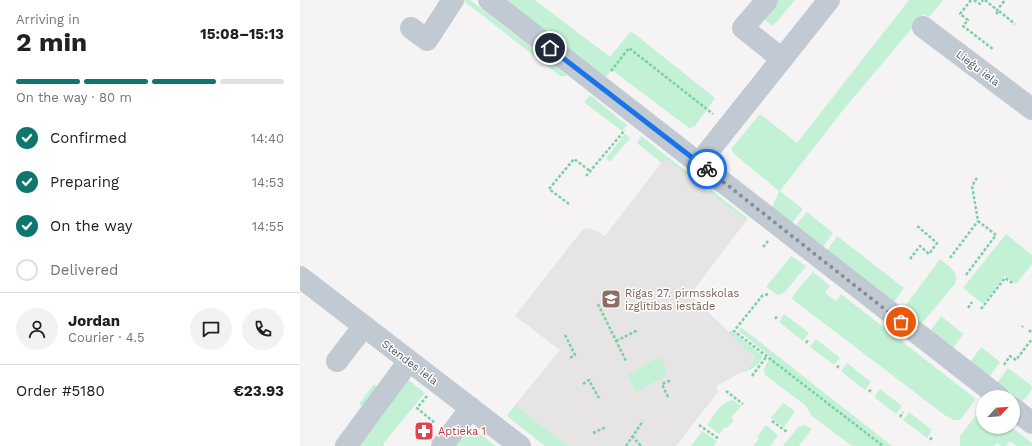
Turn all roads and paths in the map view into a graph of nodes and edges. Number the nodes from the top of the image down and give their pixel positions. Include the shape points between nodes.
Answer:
1 (453, 0) edge
2 (490, 0) edge
3 (767, 0) edge
4 (829, 0) edge
5 (971, 0) edge
6 (974, 0) edge
7 (984, 0) edge
8 (1005, 0) edge
9 (998, 10) junction
10 (996, 14) dead end
11 (1015, 24) dead end
12 (923, 27) dead end
13 (411, 28) dead end
14 (994, 50) dead end
15 (782, 58) junction
16 (599, 86) junction
17 (1032, 109) edge
18 (713, 114) dead end
19 (627, 128) dead end
20 (699, 163) junction
21 (590, 171) junction
22 (586, 176) dead end
23 (977, 178) dead end
24 (569, 204) dead end
25 (978, 221) junction
26 (916, 225) dead end
27 (769, 239) dead end
28 (763, 247) dead end
29 (950, 258) dead end
30 (910, 259) dead end
31 (966, 275) dead end
32 (300, 277) edge
33 (1014, 284) dead end
34 (768, 294) dead end
35 (972, 302) dead end
36 (598, 304) dead end
37 (968, 308) dead end
38 (981, 309) dead end
39 (778, 315) dead end
40 (775, 319) dead end
41 (364, 326) junction
42 (609, 328) junction
43 (606, 330) dead end
44 (638, 330) dead end
45 (1029, 330) dead end
46 (1032, 333) edge
47 (565, 335) dead end
48 (809, 339) dead end
49 (1032, 339) edge
50 (616, 341) junction
51 (806, 343) dead end
52 (767, 356) junction
53 (570, 358) dead end
54 (337, 361) dead end
55 (410, 361) junction
56 (626, 362) dead end
57 (840, 364) dead end
58 (1004, 365) dead end
59 (837, 368) dead end
60 (752, 376) dead end
61 (670, 383) dead end
62 (583, 384) dead end
63 (872, 388) dead end
64 (990, 390) edge
65 (726, 392) dead end
66 (869, 392) dead end
67 (429, 393) dead end
68 (668, 397) dead end
69 (600, 400) dead end
70 (743, 404) dead end
71 (471, 408) junction
72 (903, 412) dead end
73 (1020, 413) edge
74 (900, 417) dead end
75 (643, 420) dead end
76 (772, 421) dead end
77 (1032, 422) edge
78 (699, 424) dead end
79 (606, 427) dead end
80 (787, 432) dead end
81 (592, 433) dead end
82 (632, 436) junction
83 (933, 436) dead end
84 (719, 439) dead end
85 (447, 440) edge
86 (930, 440) dead end
87 (346, 446) edge
88 (520, 446) edge
89 (626, 446) edge
90 (641, 446) edge
91 (883, 446) edge

1 - 13 street via 427,40
2 - 16 street
3 - 15 street via 743,28
4 - 15 street
5 - 14 path via 960,14 968,20 963,26
6 - 7 path via 980,4
7 - 9 path
8 - 9 path
9 - 10 path
9 - 11 path
12 - 17 street, Lieģu iela
15 - 20 street
16 - 18 path via 629,48
16 - 20 street
19 - 21 path
20 - 64 street
21 - 22 path
21 - 24 path via 574,159 549,189
23 - 25 path via 972,186
25 - 29 path
25 - 31 path via 996,235
26 - 30 path via 937,243 929,254 920,246
27 - 28 path
32 - 41 street, Stendes iela
33 - 38 path via 1005,278
34 - 52 path via 762,296 734,330
35 - 37 path
36 - 42 path
39 - 40 path
41 - 54 street
41 - 55 street, Stendes iela
42 - 43 path
42 - 50 path
44 - 50 path
45 - 46 path
47 - 53 path via 575,355
48 - 51 path
49 - 58 path via 1016,360 1010,356
50 - 56 path
52 - 60 path
52 - 91 path
55 - 71 street, Stendes iela
55 - 87 street
57 - 59 path
61 - 68 path via 669,381 662,384
62 - 69 path via 590,380
63 - 66 path
65 - 70 path
67 - 85 path via 417,408
71 - 85 street
71 - 88 street, Stendes iela
72 - 74 path
73 - 77 street
75 - 82 path
76 - 80 path
78 - 84 path
79 - 81 path
82 - 89 path
82 - 90 path
83 - 86 path

